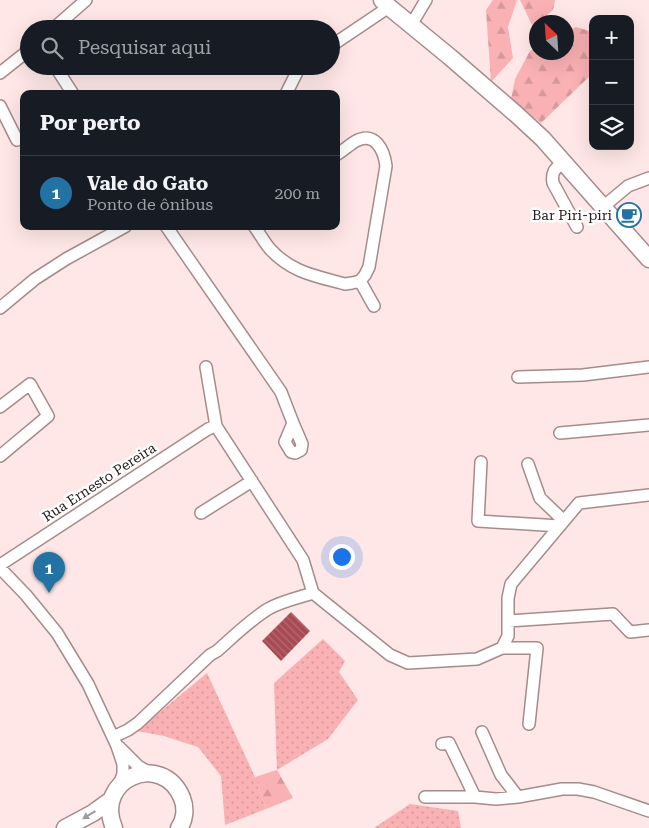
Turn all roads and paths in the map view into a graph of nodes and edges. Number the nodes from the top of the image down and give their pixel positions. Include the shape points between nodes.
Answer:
1 (86, 0) edge
2 (426, 0) edge
3 (386, 4) edge
4 (63, 20) edge
5 (411, 25) junction
6 (340, 39) edge
7 (20, 57) edge
8 (0, 73) edge
9 (61, 75) edge
10 (296, 75) edge
11 (70, 90) edge
12 (288, 90) edge
13 (0, 106) edge
14 (17, 140) dead end
15 (340, 152) edge
16 (563, 162) junction
17 (649, 178) edge
18 (603, 207) junction
19 (577, 227) dead end
20 (119, 230) edge
21 (169, 230) edge
22 (257, 230) edge
23 (649, 259) edge
24 (360, 281) junction
25 (374, 306) dead end
26 (0, 308) edge
27 (206, 367) dead end
28 (649, 367) edge
29 (518, 377) dead end
30 (0, 408) edge
31 (293, 423) dead end
32 (649, 425) edge
33 (216, 426) junction
34 (560, 434) dead end
35 (0, 456) edge
36 (481, 462) dead end
37 (528, 464) dead end
38 (252, 481) junction
39 (649, 494) edge
40 (201, 513) dead end
41 (562, 524) junction
42 (0, 567) edge
43 (313, 593) junction
44 (508, 621) junction
45 (649, 630) edge
46 (502, 648) junction
47 (529, 724) dead end
48 (482, 732) dead end
49 (115, 741) junction
50 (442, 744) dead end
51 (150, 773) junction
52 (115, 792) junction
53 (475, 797) junction
54 (518, 797) junction
55 (425, 798) dead end
56 (649, 810) edge
57 (65, 828) edge
58 (114, 828) edge
59 (180, 828) edge

1 - 4 street
2 - 5 street
3 - 5 main road
3 - 6 street
5 - 16 main road via 516,114
7 - 8 street
9 - 11 street
10 - 12 street
13 - 14 street
15 - 24 street via 366,138 374,141 385,155 386,166 369,267
16 - 18 main road
16 - 19 street via 553,171 553,183
17 - 18 street via 628,186
18 - 23 main road
20 - 26 street via 35,279
21 - 31 street via 280,392
22 - 24 street via 270,249 300,272 345,284
24 - 25 street
27 - 33 street
28 - 29 street via 583,375
30 - 35 street via 30,384 48,416
32 - 34 street
33 - 38 street
33 - 42 street, Rua Ernesto Pereira
36 - 41 street via 478,521
37 - 41 street via 540,498
38 - 40 street
38 - 43 street via 304,560
39 - 41 street via 579,503
41 - 44 street via 511,584
42 - 49 street via 57,633 88,684
43 - 46 street via 390,655 408,664 477,659
43 - 49 street via 264,612 210,655
44 - 45 street via 613,614 630,632
44 - 46 street via 508,636
46 - 47 street via 537,648
48 - 54 street via 501,775
49 - 51 street via 138,766
49 - 52 street via 123,764 123,774
50 - 53 street via 449,744
51 - 52 main road via 128,778
51 - 59 main road via 172,782 179,791 184,813
52 -> 57 main road via 93,813
52 - 58 main road via 109,810
53 - 54 street
53 - 55 street
54 - 56 street via 578,789

